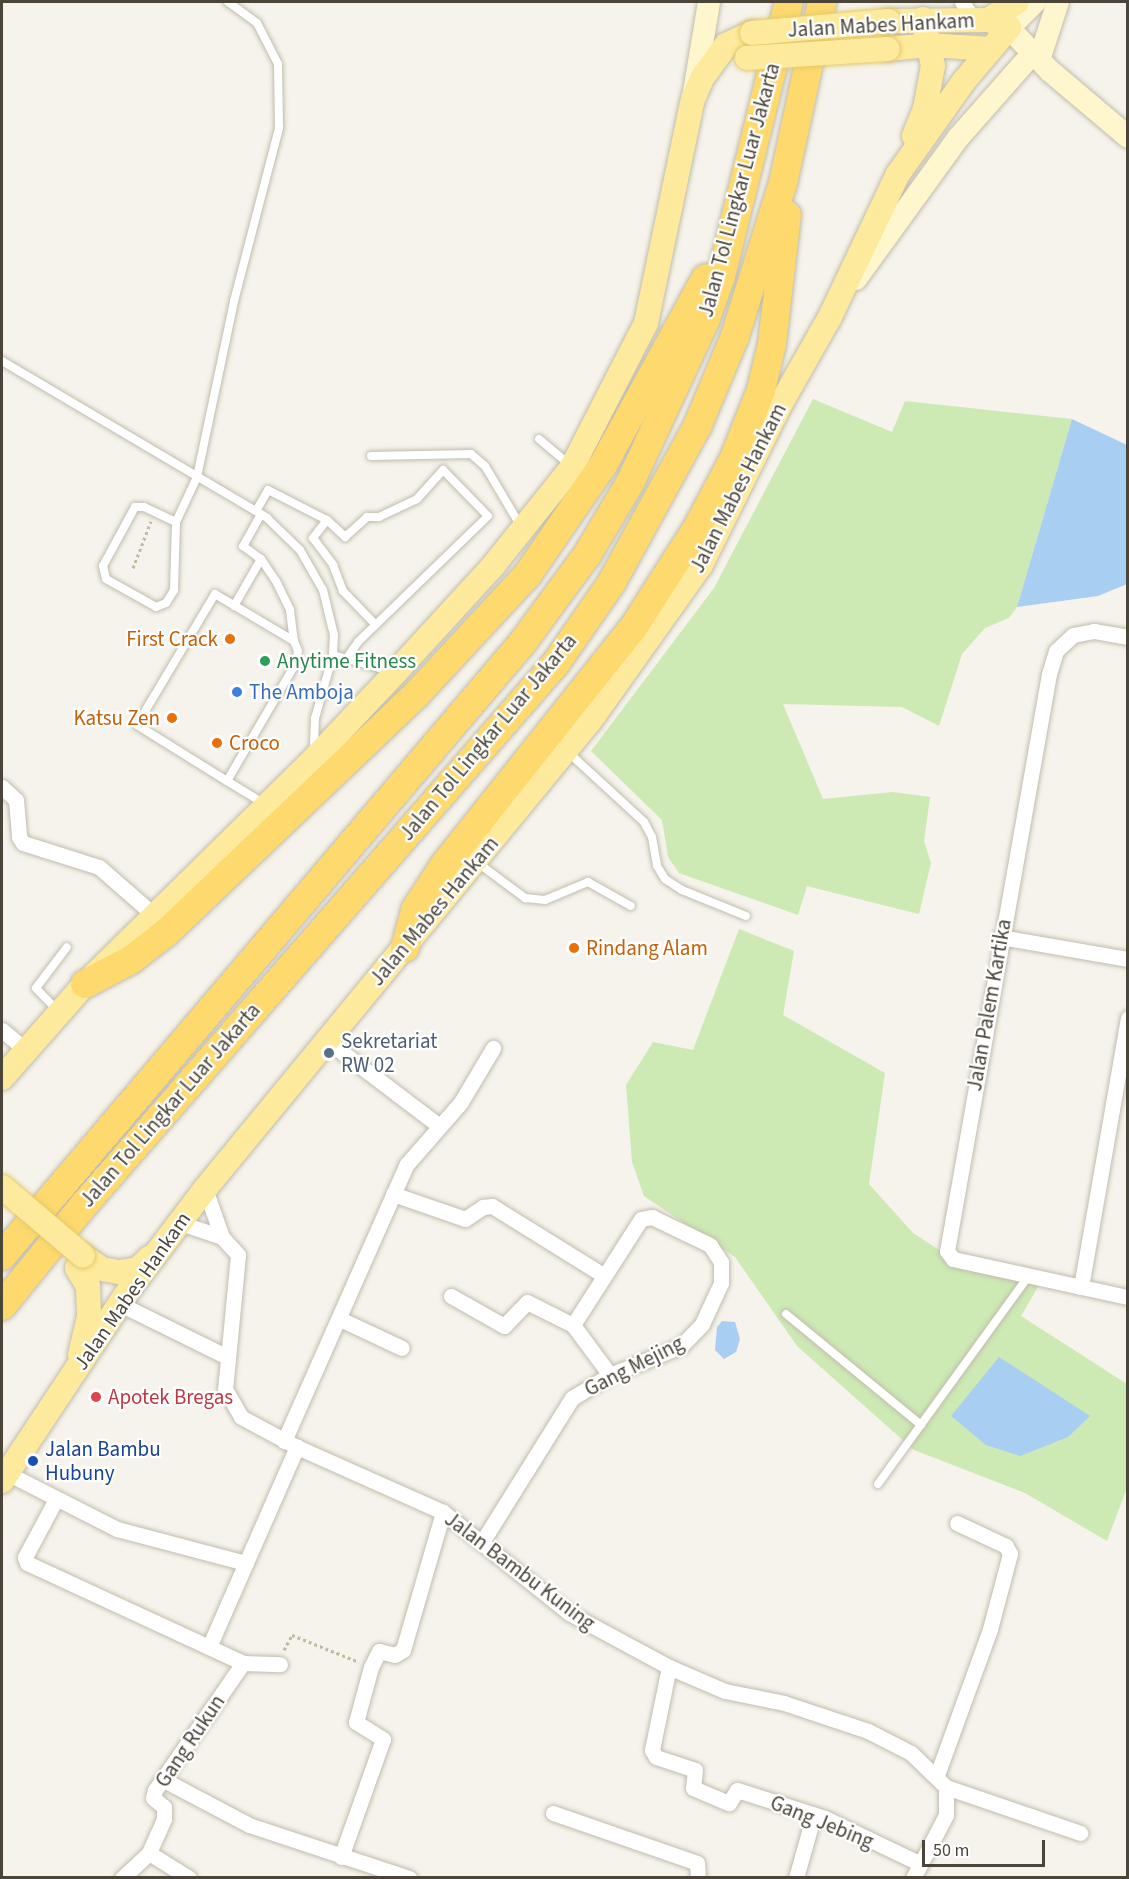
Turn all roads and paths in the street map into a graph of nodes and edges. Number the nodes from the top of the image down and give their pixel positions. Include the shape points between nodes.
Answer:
1 (228, 2) edge
2 (709, 2) edge
3 (715, 2) edge
4 (789, 2) edge
5 (822, 2) edge
6 (1017, 2) edge
7 (1035, 2) edge
8 (1058, 2) edge
9 (983, 17) edge
10 (923, 19) junction
11 (726, 45) junction
12 (928, 45) junction
13 (992, 49) junction
14 (1039, 63) junction
15 (693, 99) junction
16 (1128, 137) edge
17 (898, 174) junction
18 (783, 183) junction
19 (725, 251) junction
20 (830, 317) junction
21 (2, 361) edge
22 (539, 439) dead end
23 (371, 456) dead end
24 (572, 467) junction
25 (197, 477) junction
26 (155, 511) junction
27 (259, 513) junction
28 (327, 520) junction
29 (176, 522) junction
30 (523, 531) junction
31 (261, 559) junction
32 (133, 568) dead end
33 (234, 606) junction
34 (376, 625) junction
35 (1128, 637) edge
36 (294, 641) junction
37 (333, 655) junction
38 (346, 659) junction
39 (395, 673) junction
40 (565, 749) junction
41 (313, 760) junction
42 (227, 781) junction
43 (2, 787) edge
44 (267, 806) junction
45 (476, 861) junction
46 (631, 906) dead end
47 (154, 915) junction
48 (746, 916) dead end
49 (1000, 937) junction
50 (67, 947) dead end
51 (405, 948) junction
52 (1128, 959) edge
53 (85, 984) junction
54 (60, 1014) junction
55 (1128, 1018) edge
56 (2, 1030) edge
57 (326, 1040) junction
58 (493, 1048) dead end
59 (26, 1050) junction
60 (2, 1078) edge
61 (438, 1125) junction
62 (2, 1187) edge
63 (205, 1189) junction
64 (393, 1194) junction
65 (2, 1206) edge
66 (180, 1223) junction
67 (222, 1237) junction
68 (164, 1244) junction
69 (2, 1256) edge
70 (80, 1262) junction
71 (1030, 1274) junction
72 (603, 1275) junction
73 (1081, 1287) junction
74 (451, 1296) dead end
75 (1128, 1297) edge
76 (120, 1304) junction
77 (2, 1306) edge
78 (786, 1314) dead end
79 (340, 1319) junction
80 (573, 1325) junction
81 (402, 1347) dead end
82 (225, 1356) junction
83 (78, 1367) junction
84 (610, 1375) junction
85 (921, 1425) junction
86 (290, 1444) junction
87 (4, 1477) edge
88 (878, 1484) dead end
89 (56, 1498) junction
90 (443, 1512) junction
91 (957, 1523) dead end
92 (482, 1542) junction
93 (246, 1563) junction
94 (209, 1647) junction
95 (243, 1663) junction
96 (280, 1664) joint
97 (371, 1667) junction
98 (669, 1667) junction
99 (164, 1780) junction
100 (941, 1781) junction
101 (553, 1813) dead end
102 (814, 1814) junction
103 (1080, 1833) dead end
104 (149, 1853) junction
105 (341, 1857) junction
106 (916, 1870) edge
107 (122, 1878) edge
108 (189, 1878) edge
109 (410, 1878) edge
110 (698, 1878) edge
111 (796, 1878) edge

1 - 25 lane via 257,23 278,64 279,129 234,301
2 - 15 main road, Jalan Mabes Hankam
3 - 11 main road
4 - 19 highway, Jalan Tol Lingkar Luar Jakarta
5 - 18 highway, Jalan Tol Lingkar Luar Jakarta
6 - 9 main road
7 - 9 main road
8 - 14 main road
9 - 10 main road, Jalan Mabes Hankam
9 - 13 main road, Jalan Mabes Hankam
9 - 14 main road
10 - 11 main road, Jalan Mabes Hankam, bridge via 752,33
10 - 12 main road
11 - 12 main road, Jalan Mabes Hankam, bridge via 747,58
11 - 15 main road, Jalan Mabes Hankam
12 - 13 main road, Jalan Mabes Hankam
12 - 17 main road via 933,66 931,84
13 - 14 main road
13 - 17 main road, Jalan Mabes Hankam
14 - 16 main road
14 - 20 main road, Jalan Mabes Hankam via 958,138
15 - 24 main road, Jalan Mabes Hankam via 646,323
17 - 20 main road, Jalan Mabes Hankam
18 - 51 highway via 786,241 772,345 761,390 734,458 696,528 633,628 445,864 416,910
18 - 77 highway, Jalan Tol Lingkar Luar Jakarta via 739,325 697,427 617,572 556,663 83,1206
19 - 53 highway via 711,268 603,465 528,574 416,695 167,932 131,960
19 - 69 highway, Jalan Tol Lingkar Luar Jakarta via 705,321 671,398 630,483 586,555 523,642
20 - 40 main road, Jalan Mabes Hankam via 779,407 701,565 590,721
21 - 25 lane
22 - 24 lane
23 - 30 lane via 471,454 485,465
24 - 30 main road, Jalan Mabes Hankam
25 - 27 lane
25 - 29 lane
26 - 29 lane
26 - 29 lane via 135,507 103,566 106,579 156,607 166,603 175,585
26 - 32 path
27 - 28 lane via 268,490
27 - 31 lane via 243,546
27 - 37 lane via 287,536 315,570 332,621
28 - 34 lane via 313,538 333,565 343,591
28 - 34 lane via 345,537 367,517 380,517 417,499 443,470 488,516
30 - 39 main road, Jalan Mabes Hankam
31 - 33 lane
31 - 36 lane via 290,610
33 - 36 lane
33 - 42 lane via 215,594 137,725
34 - 38 lane
35 - 49 street, Jalan Palem Kartika via 1094,631 1073,635 1056,651 1041,711
36 - 42 lane via 298,651 296,663
37 - 38 lane
37 - 41 lane via 315,718
38 - 39 lane
39 - 41 main road, Jalan Mabes Hankam
40 - 45 main road, Jalan Mabes Hankam
40 - 48 lane via 644,822 652,837 657,866 665,879
41 - 44 main road, Jalan Mabes Hankam
42 - 44 lane
43 - 47 street via 16,800 18,833 23,843 99,867
44 - 47 main road, Jalan Mabes Hankam
45 - 46 lane via 525,898 545,900 588,882
45 - 51 main road, Jalan Mabes Hankam
47 - 53 main road, Jalan Mabes Hankam
49 - 52 street
49 - 71 street, Jalan Palem Kartika via 947,1254 953,1259
50 - 54 lane via 36,988
51 - 57 main road, Jalan Mabes Hankam
53 - 54 main road, Jalan Mabes Hankam
54 - 59 main road, Jalan Mabes Hankam
55 - 73 street
56 - 59 street
57 - 61 street
57 - 63 main road, Jalan Mabes Hankam
58 - 61 street via 461,1102
59 - 60 main road, Jalan Mabes Hankam
61 - 64 street via 413,1154
62 - 70 main road, bridge
63 - 66 main road, Jalan Mabes Hankam
63 - 67 street, Jalan Bambu Kuning
64 - 72 street via 465,1219 483,1207 492,1206
64 - 79 street
65 - 70 main road
66 - 67 street
66 - 68 main road, Jalan Mabes Hankam
67 - 82 street, Jalan Bambu Kuning via 235,1248 239,1263
68 - 70 main road via 138,1269 119,1272
68 - 76 main road, Jalan Mabes Hankam
70 - 83 main road via 88,1286 88,1316
71 - 73 street, Jalan Palem Kartika
71 - 85 lane
72 - 80 street
72 - 84 street, Gang Mejing via 645,1216 710,1245 721,1262 722,1273 714,1304 692,1338 671,1352
73 - 75 street, Jalan Palem Kartika
74 - 80 street via 504,1326 527,1302
76 - 82 street
76 - 83 main road, Jalan Mabes Hankam
78 - 85 lane
79 - 81 street
79 - 86 street
80 - 84 street
82 - 86 street, Jalan Bambu Kuning via 225,1389 232,1406 241,1417
83 - 87 main road, Jalan Mabes Hankam
84 - 92 street, Gang Mejing via 564,1407
85 - 88 lane
86 - 90 street, Jalan Bambu Kuning
86 - 93 street
87 - 89 street
89 - 93 street via 117,1529
89 - 94 street via 25,1557 27,1563
90 - 92 street, Jalan Bambu Kuning
90 - 97 street via 403,1650 395,1655 379,1651
91 - 100 street via 1006,1546 1010,1554
92 - 98 street, Jalan Bambu Kuning via 578,1619
93 - 94 street
94 - 95 street
95 - 96 street
95 - 99 street, Gang Rukun
96 - 97 path via 292,1635
97 - 105 street via 356,1722 383,1738
98 - 100 street, Jalan Bambu Kuning via 725,1691 784,1703 868,1731 911,1753
98 - 102 street, Gang Jebing via 653,1754 695,1770 693,1788 730,1803 737,1790
99 - 104 street, Gang Rukun via 153,1795 164,1807 164,1819
99 - 105 street via 249,1825
100 - 103 street, Jalan Bambu Kuning
100 - 106 street via 946,1815
101 - 110 street via 697,1863
102 - 106 street, Gang Jebing
102 - 111 street
104 - 107 street
104 - 108 street
105 - 109 street

